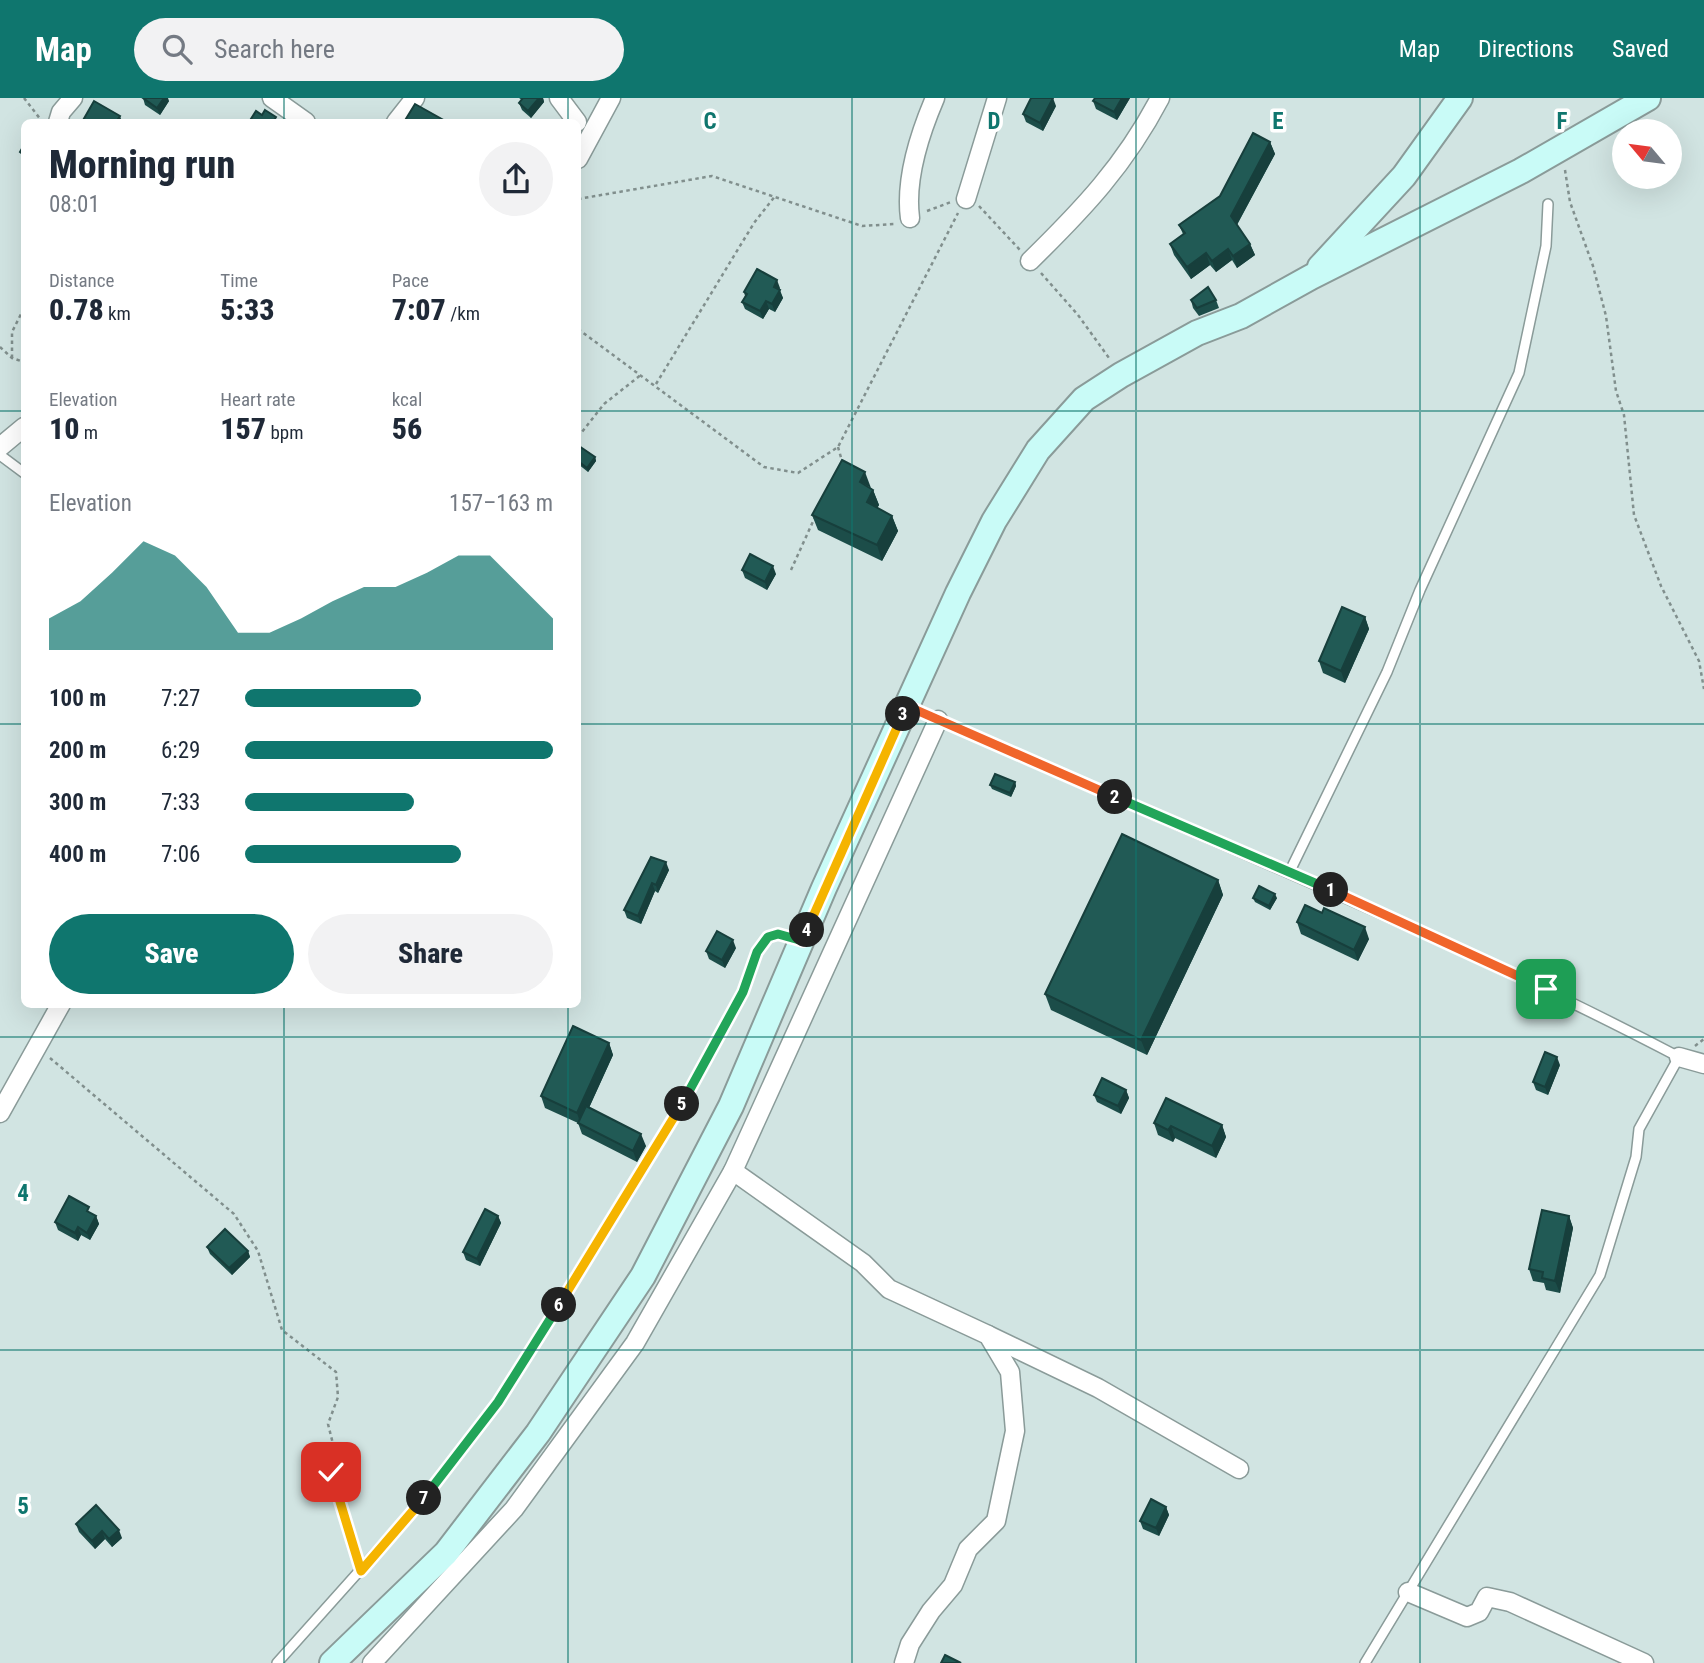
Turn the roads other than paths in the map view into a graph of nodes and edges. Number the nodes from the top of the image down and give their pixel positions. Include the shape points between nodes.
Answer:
1 (73, 98) edge
2 (272, 98) edge
3 (415, 98) edge
4 (559, 98) edge
5 (611, 98) edge
6 (935, 98) edge
7 (998, 98) edge
8 (1160, 98) edge
9 (1460, 98) edge
10 (1648, 98) edge
11 (59, 119) edge
12 (302, 119) edge
13 (398, 119) edge
14 (574, 119) edge
15 (581, 128) edge
16 (589, 138) junction
17 (581, 153) edge
18 (966, 199) road end
19 (1548, 204) dead end
20 (910, 218) road end
21 (1030, 261) road end
22 (1311, 276) junction
23 (21, 430) edge
24 (0, 447) edge
25 (0, 455) edge
26 (21, 471) edge
27 (907, 706) junction
28 (937, 720) junction
29 (1289, 873) junction
30 (803, 941) junction
31 (59, 1008) edge
32 (1679, 1057) junction
33 (1704, 1064) edge
34 (0, 1113) edge
35 (733, 1171) junction
36 (988, 1335) junction
37 (1239, 1469) dead end
38 (1408, 1592) junction
39 (277, 1663) edge
40 (332, 1663) edge
41 (373, 1663) edge
42 (904, 1663) edge
43 (1365, 1663) edge
44 (1644, 1663) edge

1 - 11 street
2 - 12 street
3 - 13 street
4 - 14 street
5 - 16 street
6 - 20 street via 922,127 908,205
7 - 18 street
8 - 21 street via 1143,132 1093,199
9 - 22 street via 1404,176
10 - 22 street via 1562,148
15 - 16 street
16 - 17 street
19 - 29 lane via 1546,246 1519,373 1387,672
22 - 27 street via 1241,316 1197,333 1084,399 1038,450 994,521
23 - 24 street
25 - 26 lane
27 - 28 lane
27 - 30 street
28 - 29 lane
28 - 35 street
29 - 32 lane via 1488,961
30 - 39 lane via 778,934 768,937 757,952 743,992 683,1102 498,1402 421,1502
30 - 40 street via 731,1106 643,1276 538,1433 446,1553
31 - 34 street
32 - 33 street
32 - 38 lane via 1639,1129 1636,1157 1600,1275
35 - 36 street via 863,1263 889,1289
35 - 41 street via 627,1354 514,1509
36 - 37 street via 1098,1388
36 - 42 street via 1010,1372 1015,1431 996,1521 968,1549 954,1585 931,1611
38 - 43 lane
38 - 44 street via 1467,1617 1479,1612 1487,1597 1510,1602

